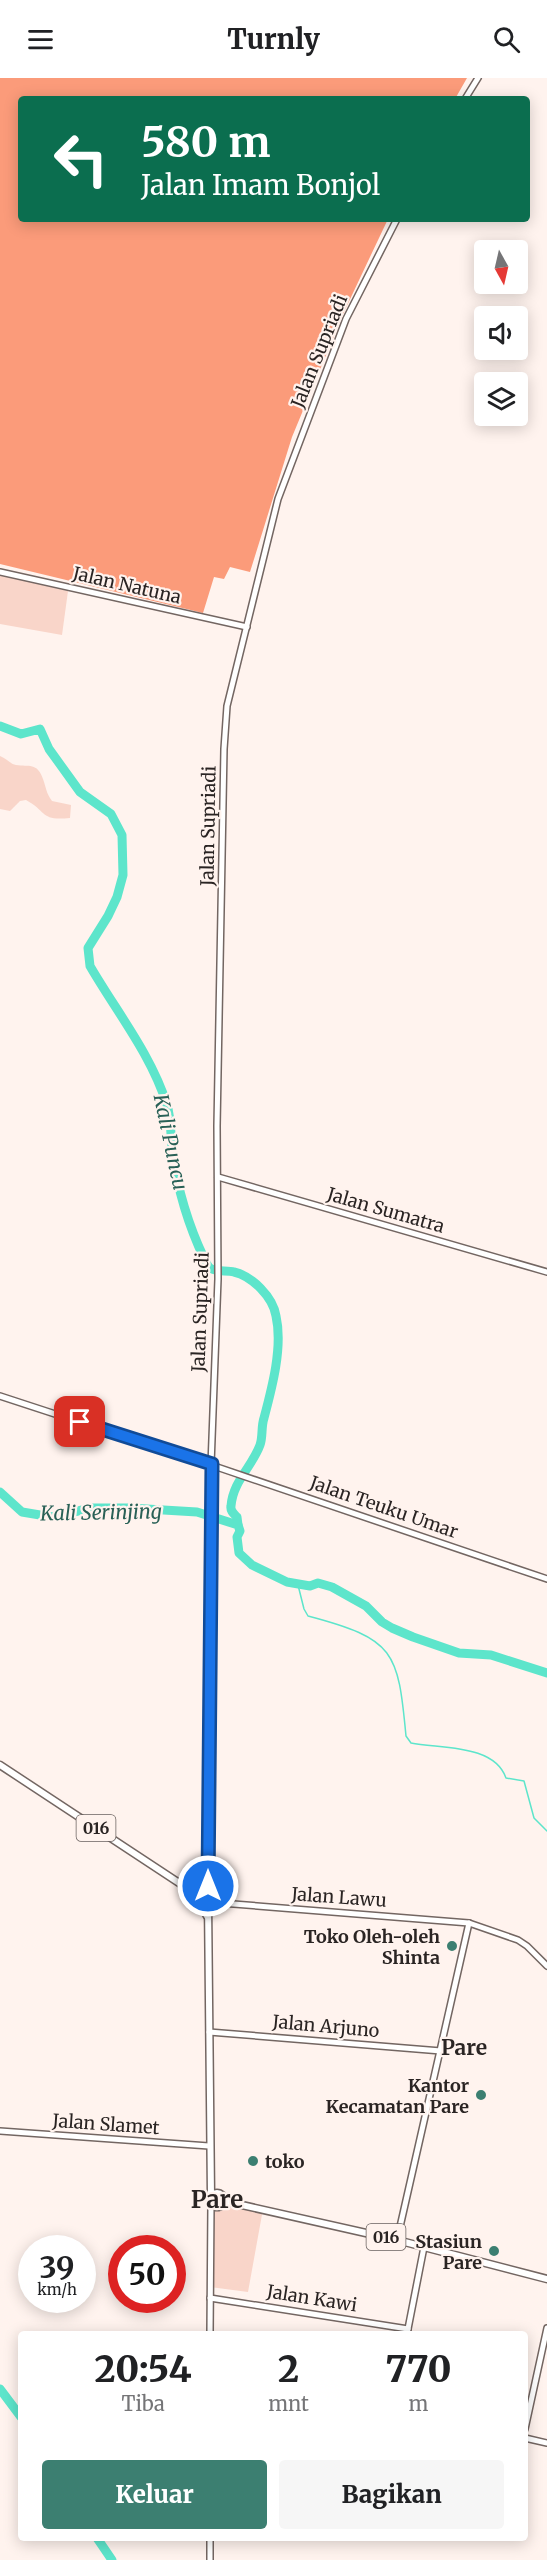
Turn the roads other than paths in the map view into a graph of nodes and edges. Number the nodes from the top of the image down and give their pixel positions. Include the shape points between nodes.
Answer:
1 (477, 78) edge
2 (467, 96) edge
3 (395, 222) edge
4 (0, 572) edge
5 (247, 627) junction
6 (218, 1177) junction
7 (547, 1272) edge
8 (0, 1396) edge
9 (212, 1464) junction
10 (547, 1579) edge
11 (0, 1765) edge
12 (191, 1892) junction
13 (208, 1902) junction
14 (208, 1920) junction
15 (469, 1923) junction
16 (547, 1966) edge
17 (209, 2032) junction
18 (441, 2051) junction
19 (0, 2131) edge
20 (209, 2146) junction
21 (211, 2196) junction
22 (224, 2201) junction
23 (212, 2204) junction
24 (397, 2240) junction
25 (424, 2247) junction
26 (547, 2279) edge
27 (210, 2298) junction
28 (547, 2328) edge
29 (210, 2331) edge
30 (402, 2331) edge
31 (408, 2331) edge
32 (528, 2415) edge
33 (528, 2439) edge
34 (547, 2443) edge
35 (210, 2541) edge
36 (210, 2560) edge

1 - 2 main road
3 - 5 main road, Jalan Supriadi via 346,319 297,446 272,520
4 - 5 main road, Jalan Natuna
5 - 6 main road, Jalan Supriadi via 225,729
6 - 7 main road, Jalan Sumatra
6 - 9 main road, Jalan Supriadi
8 - 9 main road, Jalan Teuku Umar
9 - 10 main road, Jalan Teuku Umar
9 - 13 main road, Jalan Supriadi
11 - 12 main road, 016
12 - 13 main road, 016
12 - 14 main road, 016
13 - 14 main road, 016
13 - 15 main road, Jalan Lawu
14 - 17 main road, 016
15 - 16 main road, Jalan Lawu via 518,1940
15 - 18 main road
17 - 18 main road, Jalan Arjuno
17 - 20 main road, 016
18 - 24 main road
19 - 20 main road, Jalan Slamet
20 - 21 main road, 016
21 - 22 main road, 016 via 219,2193
21 - 23 main road, 016
22 - 23 main road, 016 via 218,2207
22 - 24 main road, 016
23 - 27 main road
24 - 25 main road, 016
25 - 26 main road, 016
25 - 31 main road
27 - 29 main road
27 - 30 main road, Jalan Kawi
28 - 32 main road
33 - 34 main road
35 - 36 main road

